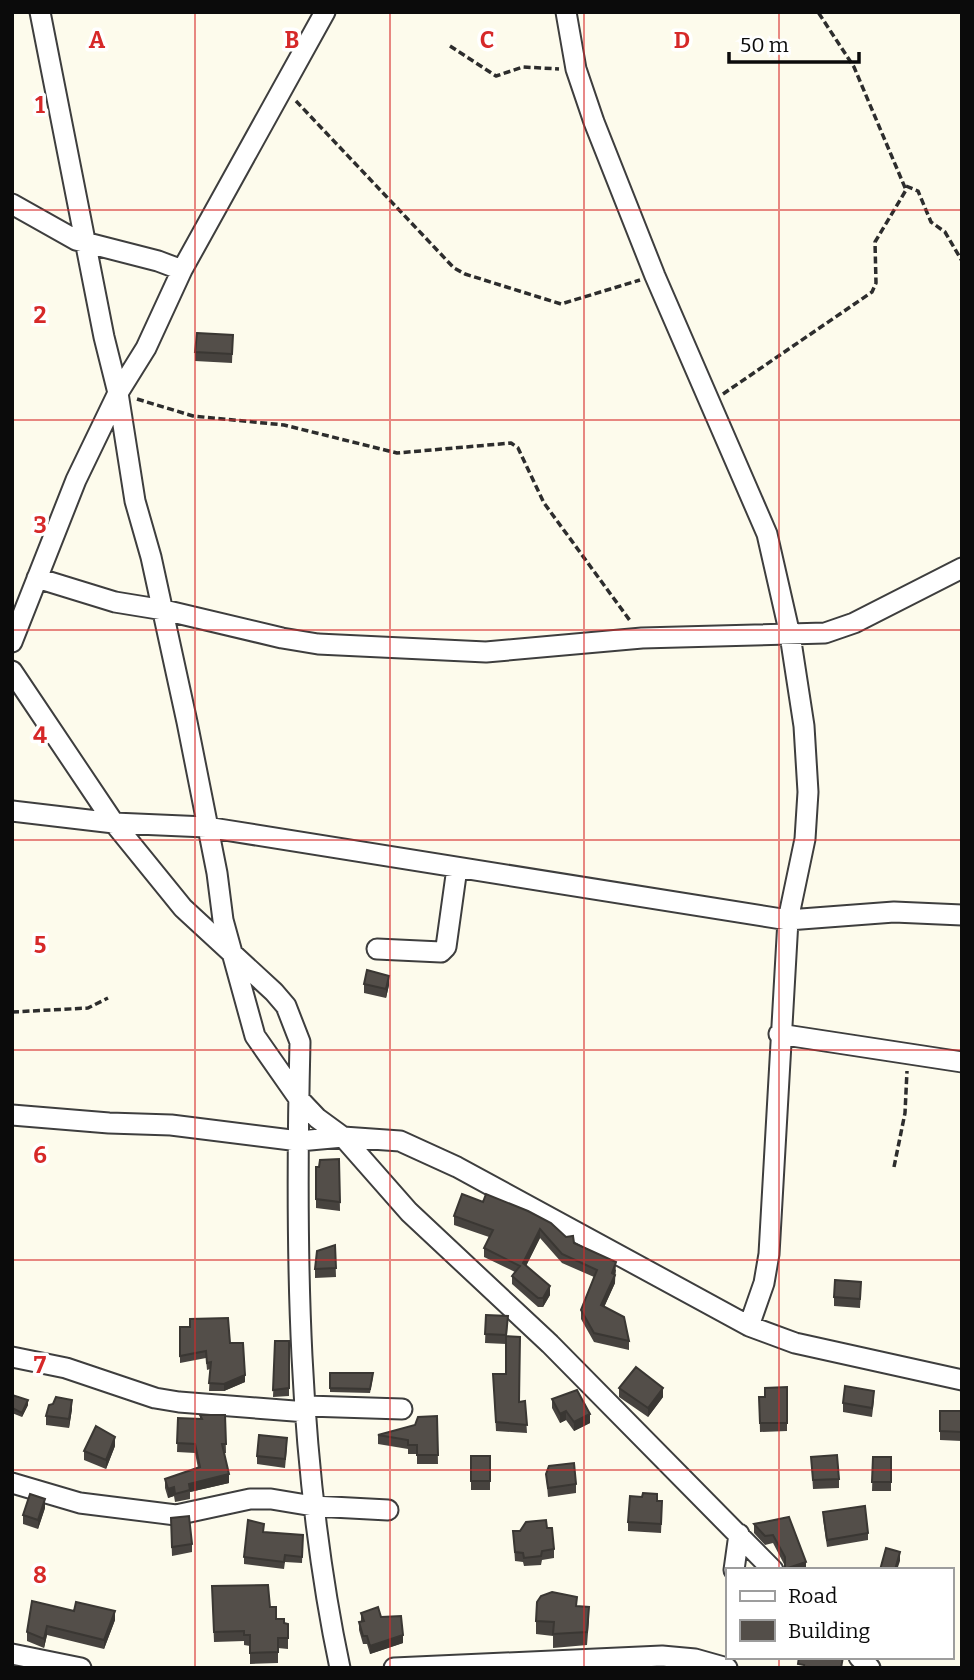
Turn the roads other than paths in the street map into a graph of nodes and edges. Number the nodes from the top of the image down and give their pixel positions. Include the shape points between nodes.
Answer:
1 (40, 12) edge
2 (325, 12) edge
3 (566, 12) edge
4 (12, 204) edge
5 (87, 242) junction
6 (182, 270) junction
7 (118, 393) junction
8 (962, 568) edge
9 (37, 578) junction
10 (164, 610) junction
11 (790, 635) junction
12 (12, 642) edge
13 (12, 671) edge
14 (12, 811) edge
15 (114, 823) junction
16 (206, 827) junction
17 (457, 867) junction
18 (962, 915) edge
19 (788, 920) junction
20 (377, 949) dead end
21 (230, 953) junction
22 (779, 1034) junction
23 (962, 1062) edge
24 (299, 1099) junction
25 (12, 1115) edge
26 (343, 1137) junction
27 (299, 1141) junction
28 (749, 1326) junction
29 (12, 1357) edge
30 (962, 1380) edge
31 (307, 1409) junction
32 (402, 1409) dead end
33 (12, 1483) edge
34 (313, 1506) junction
35 (388, 1510) dead end
36 (739, 1534) junction
37 (734, 1568) edge
38 (770, 1568) edge
39 (12, 1654) edge
40 (443, 1666) edge
41 (80, 1668) edge
42 (340, 1668) edge
43 (394, 1668) edge
44 (727, 1668) edge

1 - 5 street
2 - 6 street
3 - 11 street via 576,69 655,276 767,534
4 - 5 street
5 - 6 street
5 - 7 street
6 - 7 street via 146,348
7 - 9 street via 76,480
7 - 10 street via 135,501
8 - 11 street via 840,629
9 - 10 street via 115,602
9 - 12 street
10 - 11 street via 318,644 486,652 642,638
10 - 16 street
11 - 19 street via 804,726 807,792 805,839
13 - 15 street
14 - 15 street
15 - 16 street
15 - 21 street via 183,908
16 - 17 street
16 - 21 street
17 - 19 street
17 - 20 street via 442,952
18 - 19 street via 894,912
19 - 22 street
21 - 24 street via 255,1036
21 - 24 street via 274,992 296,1027
22 - 23 street
22 - 28 street via 769,1254
24 - 26 street
24 - 27 street
25 - 27 street via 171,1125
26 - 27 street
26 - 28 street via 400,1140 533,1206
26 - 36 street via 409,1212 550,1344
27 - 31 street via 299,1268
28 - 30 street via 795,1343
29 - 31 street via 66,1368 155,1398
31 - 32 street
31 - 34 street
33 - 34 street via 105,1508 176,1515 250,1499
34 - 35 street
34 - 42 street
36 - 37 street
36 - 38 street
39 - 41 street
40 - 43 street
40 - 44 street via 662,1656

